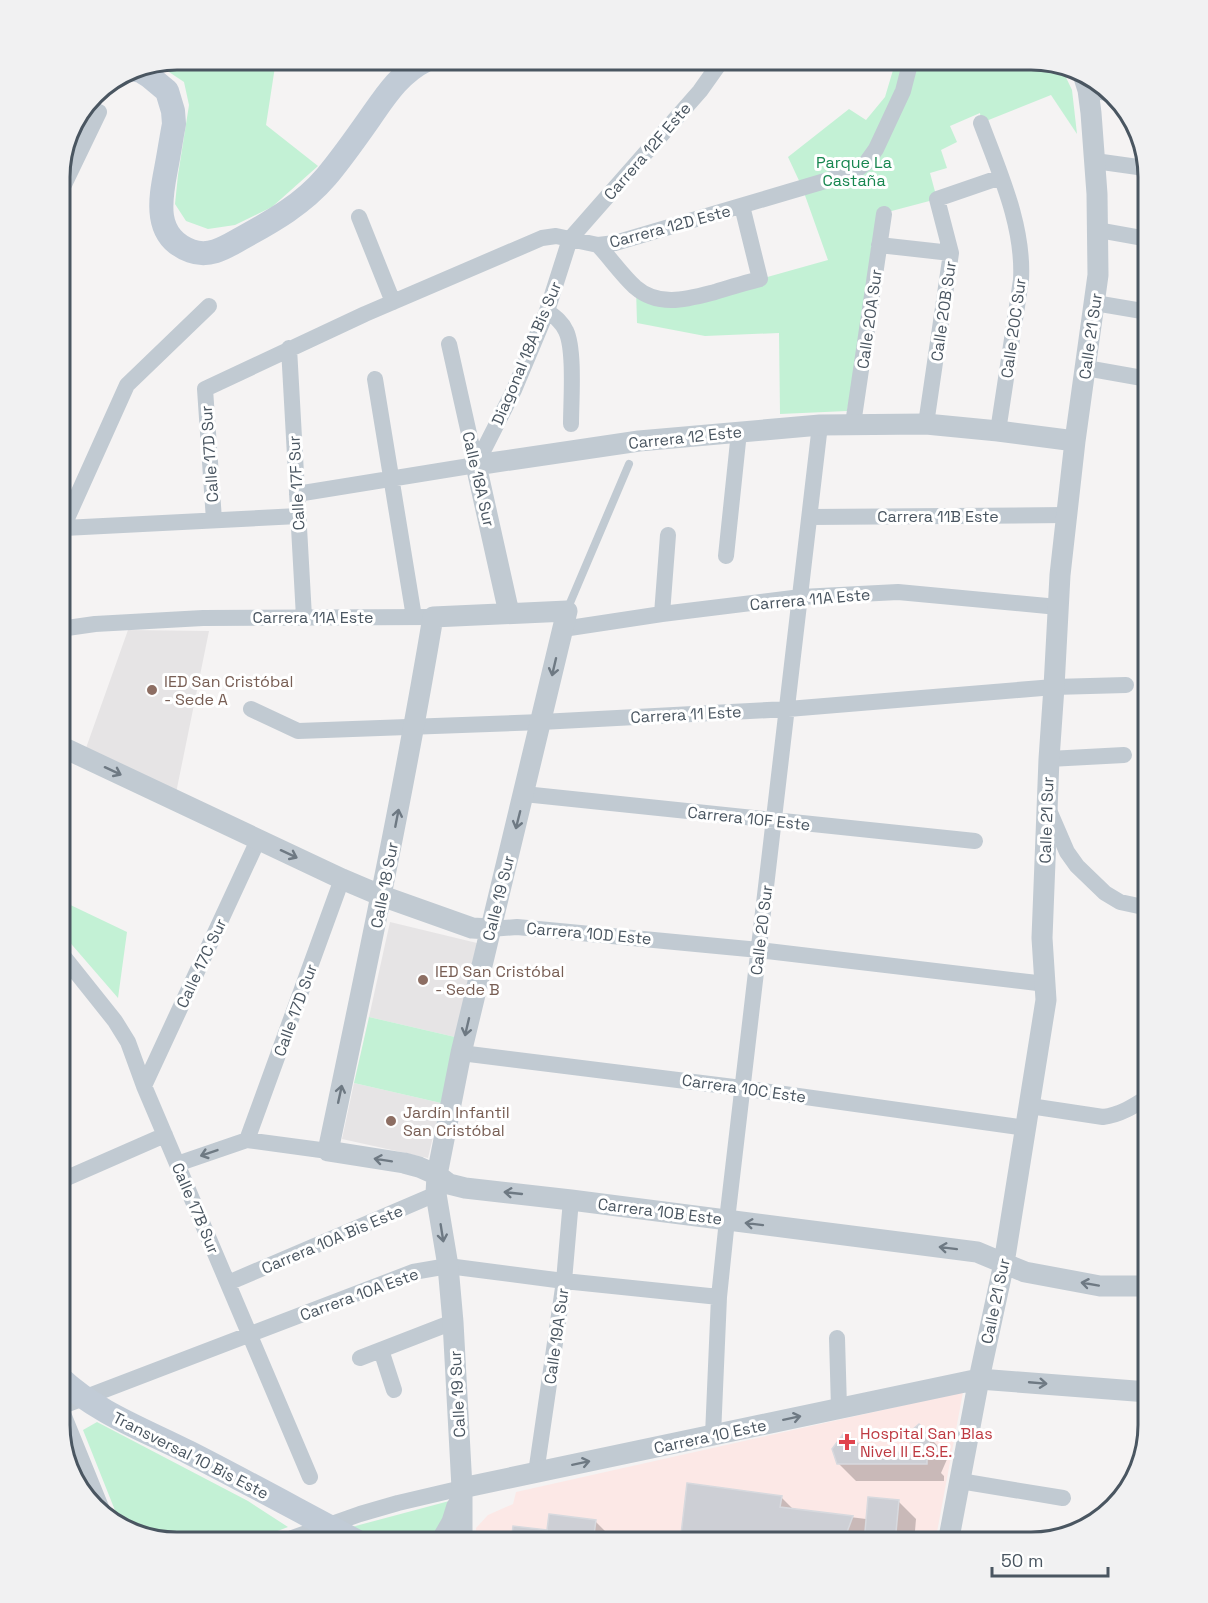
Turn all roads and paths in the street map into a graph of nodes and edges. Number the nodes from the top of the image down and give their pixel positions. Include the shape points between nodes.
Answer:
1 (409, 71) edge
2 (714, 71) edge
3 (909, 71) edge
4 (147, 75) edge
5 (1092, 90) edge
6 (99, 112) dead end
7 (981, 123) dead end
8 (1095, 161) junction
9 (1137, 167) edge
10 (71, 170) edge
11 (1001, 177) junction
12 (742, 206) junction
13 (884, 213) dead end
14 (359, 217) dead end
15 (1098, 230) junction
16 (1138, 236) edge
17 (570, 239) junction
18 (598, 245) junction
19 (879, 245) junction
20 (951, 253) junction
21 (393, 302) junction
22 (1095, 303) junction
23 (209, 306) dead end
24 (1138, 310) edge
25 (547, 311) junction
26 (449, 344) dead end
27 (289, 348) junction
28 (1086, 368) junction
29 (1138, 376) edge
30 (375, 379) dead end
31 (205, 389) joint
32 (571, 424) dead end
33 (854, 424) junction
34 (926, 424) junction
35 (820, 425) junction
36 (998, 431) junction
37 (739, 432) junction
38 (1075, 441) junction
39 (629, 464) dead end
40 (476, 465) junction
41 (392, 479) junction
42 (297, 494) junction
43 (71, 511) edge
44 (1067, 515) junction
45 (298, 516) junction
46 (810, 517) junction
47 (214, 520) junction
48 (71, 530) edge
49 (668, 535) dead end
50 (726, 556) dead end
51 (801, 597) junction
52 (1058, 607) junction
53 (509, 613) junction
54 (662, 614) junction
55 (304, 617) junction
56 (424, 617) junction
57 (565, 620) junction
58 (71, 627) edge
59 (1126, 685) dead end
60 (1054, 687) junction
61 (251, 709) dead end
62 (788, 709) junction
63 (541, 722) junction
64 (415, 726) junction
65 (71, 751) edge
66 (1124, 755) dead end
67 (1049, 759) junction
68 (524, 794) junction
69 (1047, 805) junction
70 (774, 820) junction
71 (258, 840) junction
72 (975, 841) dead end
73 (342, 879) junction
74 (382, 896) junction
75 (1138, 906) edge
76 (490, 929) junction
77 (759, 950) junction
78 (70, 965) edge
79 (1046, 984) junction
80 (461, 1053) junction
81 (144, 1086) junction
82 (742, 1088) junction
83 (1138, 1103) edge
84 (1030, 1106) junction
85 (1026, 1128) junction
86 (165, 1135) junction
87 (247, 1140) junction
88 (328, 1151) junction
89 (177, 1164) junction
90 (70, 1177) edge
91 (436, 1184) junction
92 (571, 1200) junction
93 (727, 1220) junction
94 (1004, 1263) junction
95 (448, 1266) junction
96 (564, 1281) junction
97 (228, 1283) junction
98 (1138, 1286) edge
99 (719, 1297) junction
100 (453, 1322) junction
101 (250, 1335) junction
102 (837, 1338) dead end
103 (381, 1350) junction
104 (360, 1358) dead end
105 (979, 1378) junction
106 (70, 1386) edge
107 (394, 1390) dead end
108 (1138, 1391) edge
109 (84, 1398) junction
110 (70, 1403) edge
111 (839, 1408) junction
112 (713, 1435) junction
113 (73, 1444) edge
114 (536, 1473) junction
115 (310, 1477) dead end
116 (960, 1481) junction
117 (90, 1488) edge
118 (462, 1488) junction
119 (1063, 1498) dead end
120 (326, 1525) junction
121 (307, 1532) edge
122 (339, 1532) edge
123 (446, 1532) edge
124 (462, 1532) edge
125 (950, 1532) edge

1 - 4 main road via 313,191 265,225 221,250 204,254 176,242 161,214 173,111 167,91
2 - 17 street, Carrera 12F Este
3 - 12 street, Carrera 12D Este via 872,157 859,169
5 - 8 street, Calle 21 Sur
6 - 10 street
7 - 11 street, Calle 20C Sur
8 - 9 street
8 - 15 street, Calle 21 Sur
11 - 20 street, Calle 20B Sur via 938,199
11 - 36 street, Calle 20C Sur via 1017,228 1022,280
12 - 18 street, Carrera 12D Este
12 - 18 street via 760,279 690,299 662,300 636,288
13 - 19 street, Calle 20A Sur
14 - 21 street
15 - 16 street
15 - 22 street, Calle 21 Sur
17 - 18 street, Carrera 12D Este
17 - 21 street, Carrera 12D Este via 542,238
17 - 25 street, Diagonal 18A Bis Sur
19 - 20 street
19 - 33 street, Calle 20A Sur
20 - 34 street, Calle 20B Sur
21 - 27 street, Carrera 12D Este
22 - 24 street
22 - 28 street, Calle 21 Sur
23 - 43 street via 127,385
25 - 32 street via 562,324 570,344
25 - 40 street, Diagonal 18A Bis Sur via 514,390
26 - 40 street, Calle 18A Sur
27 - 31 street, Carrera 12D Este
27 - 42 street, Calle 17F Sur
28 - 29 street
28 - 38 street, Calle 21 Sur
30 - 41 street, Calle 18 Sur
31 - 47 street, Calle 17D Sur
33 - 34 street, Carrera 12 Este
33 - 35 street, Carrera 12 Este
34 - 36 street, Carrera 12 Este
35 - 37 street, Carrera 12 Este
35 - 46 street, Calle 20 Sur
36 - 38 street, Carrera 12 Este
37 - 40 street, Carrera 12 Este via 639,441
37 - 50 street
38 - 44 street, Calle 21 Sur
39 - 57 lane, Calle 19 Sur
40 - 41 street, Carrera 12 Este
40 - 53 street, Calle 18A Sur
41 - 42 street, Carrera 12 Este
41 - 56 street, Calle 18 Sur
42 - 45 street, Calle 17F Sur
44 - 46 street, Carrera 11B Este
44 - 52 street, Calle 21 Sur
45 - 47 street
45 - 55 street, Calle 17F Sur
46 - 51 street, Calle 20 Sur
47 - 48 street
49 - 54 street
51 - 52 street, Carrera 11A Este via 898,592
51 - 54 street, Carrera 11A Este
51 - 62 street, Calle 20 Sur
52 - 60 street, Calle 21 Sur
53 - 56 street, Carrera 11A Este
53 - 57 street, Carrera 11A Este
54 - 57 street, Carrera 11A Este
55 - 56 street, Carrera 11A Este
55 - 58 street, Carrera 11A Este via 203,618
56 - 64 street, Calle 18 Sur
57 -> 63 street, Calle 19 Sur
59 - 60 street, Carrera 11 Este
60 - 62 street, Carrera 11 Este
60 - 67 street, Calle 21 Sur
61 - 64 street, Carrera 11 Este via 298,731
62 - 63 street, Carrera 11 Este
62 - 70 street, Calle 20 Sur
63 - 64 street, Carrera 11 Este
63 - 68 street, Calle 19 Sur
74 -> 64 street, Calle 18 Sur
65 -> 71 street, Carrera 10D Este
66 - 67 street
67 - 69 street, Calle 21 Sur
68 - 70 street, Carrera 10F Este
68 -> 76 street, Calle 19 Sur
69 - 75 street via 1077,866 1105,893
69 - 79 street, Calle 21 Sur via 1042,938
70 - 72 street, Carrera 10F Este
70 - 77 street, Calle 20 Sur
71 -> 73 street, Carrera 10D Este
71 - 81 street, Calle 17C Sur
73 - 74 street, Carrera 10D Este
73 - 87 street, Calle 17D Sur
74 - 76 street, Carrera 10D Este via 472,928
88 -> 74 street, Calle 18 Sur
76 - 77 street, Carrera 10D Este via 517,927
76 -> 80 street, Calle 19 Sur
77 - 79 street, Carrera 10D Este
77 - 82 street, Calle 20 Sur
78 - 81 street, Calle 17B Sur via 128,1042
79 - 84 street, Calle 21 Sur
80 - 82 street, Carrera 10C Este
80 - 91 street, Calle 19 Sur
81 - 86 street, Calle 17B Sur
82 - 85 street, Carrera 10C Este
82 - 93 street, Calle 20 Sur
83 - 84 street via 1103,1117
84 - 85 street, Calle 21 Sur
85 - 94 street, Calle 21 Sur
86 - 89 street, Calle 17B Sur
86 - 90 street
87 - 88 street, Carrera 10B Este
87 -> 89 street, Carrera 10B Este
91 -> 88 street, Carrera 10B Este via 419,1167
89 - 97 street, Calle 17B Sur
92 -> 91 street, Carrera 10B Este
91 -> 95 street, Calle 19 Sur
91 - 97 street, Carrera 10A Bis Este
92 - 93 street, Carrera 10B Este
92 - 96 street, Calle 19A Sur
94 -> 93 street, Carrera 10B Este via 977,1252
93 - 99 street, Calle 20 Sur
98 -> 94 street, Carrera 10B Este via 1100,1286 1025,1272
94 - 105 street, Calle 21 Sur
95 - 96 street, Carrera 10A Este
95 - 100 street, Calle 19 Sur
95 - 101 street, Carrera 10A Este via 413,1272
96 - 99 street, Carrera 10A Este
96 - 114 street, Calle 19A Sur
97 - 101 street, Calle 17B Sur
99 - 112 street, Calle 20 Sur
100 - 103 street
100 - 118 street, Calle 19 Sur
101 - 109 street, Carrera 10A Este
101 - 115 street, Calle 17B Sur
102 - 111 street
103 - 104 street
103 - 107 street
105 -> 108 street, Carrera 10 Este
105 - 111 street, Carrera 10 Este
105 - 116 street, Calle 21 Sur
106 - 109 main road, Transversal 10 Bis Este
109 - 110 street, Carrera 10A Este
109 - 120 main road, Transversal 10 Bis Este
112 -> 111 street, Carrera 10 Este
114 -> 112 street, Carrera 10 Este
113 - 117 street
114 - 118 street, Carrera 10 Este
116 - 119 street
116 - 125 street, Calle 21 Sur
118 - 120 street, Carrera 10 Este
118 - 123 street, Calle 19 Sur
118 - 124 street, Calle 19 Sur
120 - 121 street, Carrera 10 Este
120 - 122 main road, Transversal 10 Bis Este

